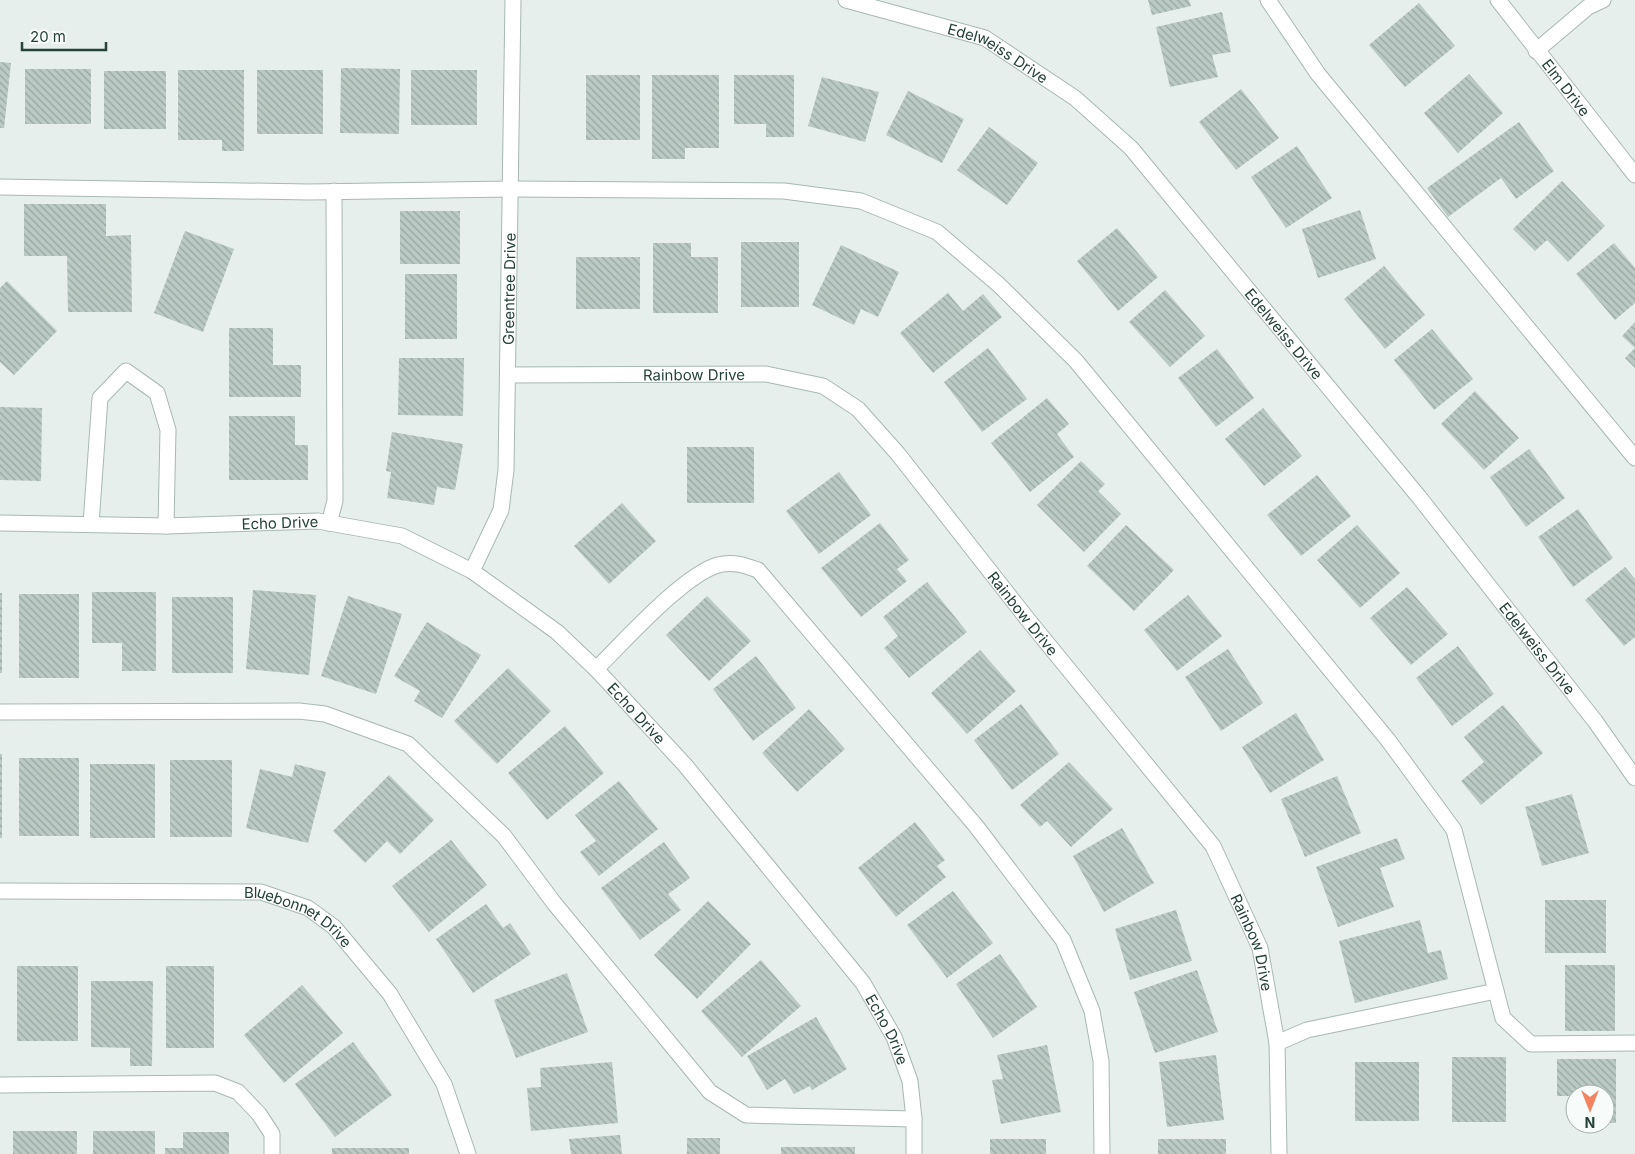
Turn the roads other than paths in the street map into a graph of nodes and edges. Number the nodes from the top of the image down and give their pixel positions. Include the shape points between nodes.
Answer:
1 (513, 0) edge
2 (846, 0) edge
3 (1268, 0) edge
4 (1498, 0) edge
5 (1603, 0) edge
6 (1536, 51) junction
7 (1635, 175) edge
8 (0, 188) edge
9 (511, 189) junction
10 (334, 191) junction
11 (509, 375) junction
12 (1635, 458) edge
13 (0, 523) edge
14 (329, 523) junction
15 (91, 524) junction
16 (166, 526) junction
17 (472, 571) junction
18 (596, 669) junction
19 (0, 712) edge
20 (1635, 778) edge
21 (0, 891) edge
22 (1496, 991) junction
23 (1277, 1043) junction
24 (1635, 1044) edge
25 (0, 1085) edge
26 (914, 1119) junction
27 (272, 1154) edge
28 (468, 1154) edge
29 (914, 1154) edge
30 (1102, 1154) edge
31 (1279, 1154) edge

1 - 9 street, Greentree Drive
2 - 20 street, Edelweiss Drive via 985,38 1075,98 1132,148 1419,497 1595,721
3 - 12 street via 1318,74
4 - 6 street, Elm Drive
5 - 6 street via 1588,8
6 - 7 street, Elm Drive
8 - 10 street
9 - 10 street
9 - 11 street, Greentree Drive
9 - 22 street via 784,191 862,201 937,232 999,284 1076,361 1388,740 1454,830
10 - 14 street via 335,501
11 - 17 street, Greentree Drive via 506,470 501,510
11 - 23 street, Rainbow Drive via 766,374 823,386 858,409 898,454 1213,846 1260,948
13 - 15 street, Echo Drive
14 - 16 street, Echo Drive
14 - 17 street, Echo Drive via 402,536
15 - 16 street, Echo Drive
15 - 16 street via 100,398 126,370 157,393 168,430
17 - 18 street, Echo Drive via 557,632
18 - 26 street, Echo Drive via 684,765 863,983 894,1037 910,1081
18 - 30 street via 690,579 717,565 739,562 758,570 976,826 1063,940 1092,1011 1101,1061
19 - 26 street via 299,711 325,714 408,744 504,836 554,903 710,1092 746,1115
21 - 28 street, Bluebonnet Drive via 261,892 308,908 334,927 390,994 444,1084
22 - 23 street via 1307,1030
22 - 24 street via 1503,1018 1531,1044
23 - 31 street, Rainbow Drive
25 - 27 street via 215,1083 238,1092 259,1114 272,1134
26 - 29 street, Echo Drive

